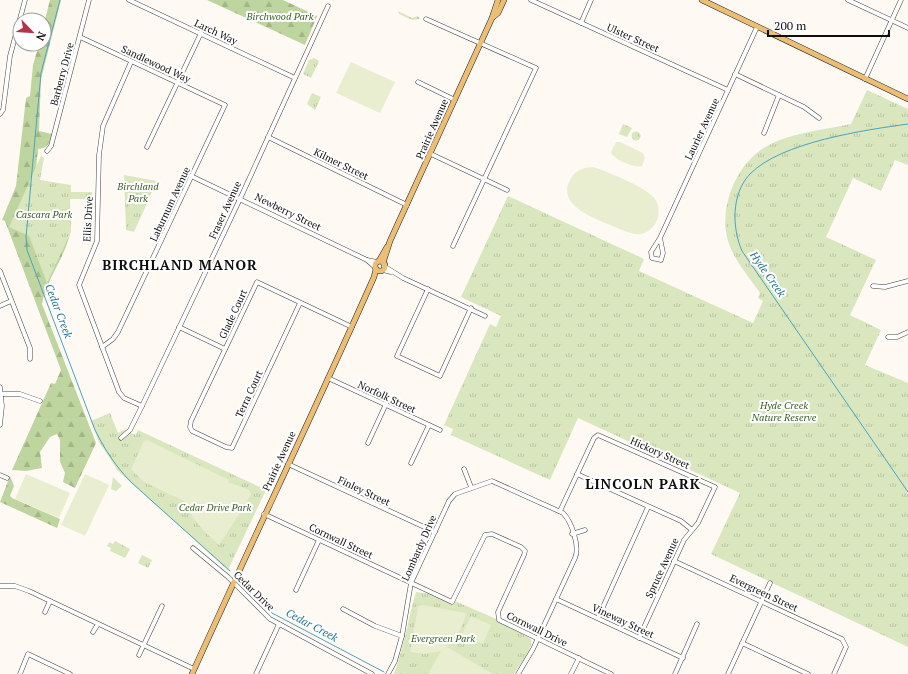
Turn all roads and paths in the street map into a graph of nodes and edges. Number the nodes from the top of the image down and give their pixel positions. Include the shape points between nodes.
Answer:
1 (25, 0) edge
2 (89, 0) edge
3 (131, 0) edge
4 (498, 0) edge
5 (504, 0) edge
6 (531, 0) edge
7 (591, 0) edge
8 (702, 0) edge
9 (848, 0) edge
10 (901, 0) edge
11 (328, 6) dead end
12 (492, 18) junction
13 (426, 19) dead end
14 (891, 21) junction
15 (580, 22) junction
16 (757, 27) junction
17 (908, 28) edge
18 (201, 34) junction
19 (80, 37) junction
20 (481, 43) junction
21 (131, 62) junction
22 (735, 74) junction
23 (295, 78) junction
24 (865, 79) junction
25 (418, 82) dead end
26 (177, 83) junction
27 (728, 90) junction
28 (778, 96) junction
29 (908, 99) edge
30 (455, 100) junction
31 (225, 105) joint
32 (0, 114) edge
33 (819, 118) dead end
34 (764, 133) dead end
35 (268, 137) junction
36 (147, 147) dead end
37 (47, 151) dead end
38 (431, 154) junction
39 (191, 176) junction
40 (485, 180) junction
41 (507, 190) dead end
42 (240, 199) junction
43 (407, 205) junction
44 (660, 238) junction
45 (453, 246) dead end
46 (380, 266) junction
47 (0, 271) edge
48 (908, 281) edge
49 (873, 286) dead end
50 (428, 289) junction
51 (12, 301) junction
52 (300, 303) junction
53 (0, 306) edge
54 (471, 308) junction
55 (485, 316) dead end
56 (179, 327) junction
57 (352, 327) junction
58 (908, 332) edge
59 (888, 337) dead end
60 (102, 347) junction
61 (225, 349) junction
62 (30, 359) dead end
63 (328, 378) junction
64 (0, 388) edge
65 (1, 394) junction
66 (40, 401) dead end
67 (386, 404) junction
68 (142, 406) junction
69 (0, 425) edge
70 (429, 425) junction
71 (190, 427) joint
72 (440, 430) dead end
73 (121, 438) dead end
74 (368, 443) dead end
75 (411, 463) dead end
76 (288, 464) junction
77 (464, 469) dead end
78 (578, 474) junction
79 (0, 476) edge
80 (7, 478) dead end
81 (471, 487) junction
82 (715, 487) joint
83 (648, 507) junction
84 (560, 511) junction
85 (264, 514) junction
86 (585, 530) dead end
87 (692, 530) junction
88 (435, 532) junction
89 (572, 534) junction
90 (318, 540) junction
91 (193, 548) dead end
92 (674, 561) junction
93 (233, 582) junction
94 (411, 583) junction
95 (770, 583) dead end
96 (0, 586) edge
97 (296, 590) dead end
98 (556, 599) junction
99 (50, 601) junction
100 (762, 601) junction
101 (162, 606) dead end
102 (343, 609) dead end
103 (45, 612) dead end
104 (598, 618) junction
105 (98, 624) junction
106 (279, 624) junction
107 (697, 624) dead end
108 (93, 632) dead end
109 (402, 636) junction
110 (639, 638) junction
111 (538, 639) junction
112 (742, 643) junction
113 (144, 646) junction
114 (139, 655) dead end
115 (579, 658) junction
116 (682, 658) junction
117 (193, 672) edge
118 (20, 674) edge
119 (70, 674) edge
120 (256, 674) edge
121 (372, 674) edge
122 (388, 674) edge
123 (518, 674) edge
124 (571, 674) edge
125 (611, 674) edge
126 (675, 674) edge
127 (728, 674) edge
128 (808, 674) edge
129 (834, 674) edge

1 - 32 street via 10,56 3,110
2 - 19 street, Barberry Drive
3 - 18 street, Larch Way
4 - 12 main road, Prairie Avenue
5 - 12 main road, Prairie Avenue via 498,13
6 - 15 street, Ulster Street
7 - 15 street
8 - 16 main road
9 - 14 street
10 - 14 street
11 - 23 street, Fraser Avenue
12 - 20 main road, Prairie Avenue
13 - 20 street
14 - 17 street
14 - 24 street
15 - 27 street, Ulster Street
16 - 22 street, Laurier Avenue
16 - 24 main road
18 - 23 street, Larch Way
18 - 26 street
19 - 21 street, Sandlewood Way
19 - 37 street, Barberry Drive via 51,146
20 - 30 main road, Prairie Avenue
20 - 40 street via 536,68
21 - 26 street, Sandlewood Way
21 - 60 street, Ellis Drive via 103,126 99,155 97,241 79,282 80,292
22 - 27 street, Laurier Avenue
22 - 28 street
23 - 35 street, Fraser Avenue
24 - 29 main road
25 - 30 street
26 - 31 street, Sandlewood Way
26 - 36 street
27 - 44 street, Laurier Avenue
28 - 33 street
28 - 34 street
30 - 38 main road, Prairie Avenue
31 - 39 street, Laburnum Avenue
35 - 42 street, Fraser Avenue
35 - 43 street, Kilmer Street
38 - 40 street
38 - 43 main road, Prairie Avenue
39 - 42 street, Newberry Street
39 - 60 street, Laburnum Avenue via 118,332
40 - 41 street
40 - 45 street
42 - 46 street, Newberry Street
42 - 56 street, Fraser Avenue
43 - 46 main road, Prairie Avenue
44 - 44 street, Laurier Avenue via 651,254 653,259 657,260 663,255
46 - 50 street, Newberry Street
46 - 57 main road, Prairie Avenue
47 - 51 street
48 - 49 street via 885,287
50 - 54 street, Newberry Street
50 - 54 street via 397,356 440,376
51 - 53 street
51 - 62 street via 30,348
52 - 57 street, Glade Court
52 - 61 street, Glade Court via 257,282
52 - 71 street, Terra Court via 232,448 192,431
54 - 55 street, Newberry Street
56 - 61 street
56 - 68 street, Fraser Avenue
57 - 63 main road, Prairie Avenue
58 - 59 street via 897,337
60 - 68 street, Ellis Drive via 119,392 124,398
61 - 71 street, Glade Court
63 - 67 street, Norfolk Street
63 - 76 main road, Prairie Avenue
64 - 65 street
65 - 66 street via 20,394
65 - 69 street
67 - 70 street, Norfolk Street
67 - 74 street
68 - 73 street, Fraser Avenue via 130,430
70 - 72 street, Norfolk Street
70 - 75 street
76 - 85 main road, Prairie Avenue
76 - 88 street, Finley Street
77 - 81 street
78 - 82 street, Hickory Street via 594,438 598,435
78 - 83 street
78 - 84 street
79 - 80 street
81 - 84 street, Lombardy Drive via 496,482
81 - 88 street, Lombardy Drive via 452,497
82 - 87 street, Spruce Avenue
83 - 87 street via 681,521
83 - 104 street
84 - 89 street via 566,518
85 - 90 street, Cornwall Street
85 - 93 main road, Prairie Avenue
86 - 89 street
87 - 92 street, Spruce Avenue
88 - 94 street, Lombardy Drive
89 - 98 street via 577,548 576,555
90 - 94 street, Cornwall Street
90 - 97 street
91 - 93 street, Cedar Drive
92 - 100 street, Evergreen Street
92 - 110 street, Spruce Avenue
93 - 106 street, Cedar Drive via 260,610
93 - 117 main road, Prairie Avenue
94 - 109 street, Lombardy Drive
94 - 111 street, Cornwall Drive via 452,602 483,538 487,534 492,534 521,547 525,552 498,612 498,618
95 - 100 street
96 - 99 street via 19,587
98 - 104 street, Vineway Street
98 - 111 street
99 - 103 street
99 - 105 street
100 - 112 street
100 - 129 street, Evergreen Street via 842,639 846,650
101 - 113 street
102 - 109 street via 375,626
104 - 110 street, Vineway Street
105 - 108 street
105 - 113 street
106 - 120 street
106 - 121 street, Cedar Drive
107 - 116 street
109 - 122 street, Lombardy Drive via 395,661
110 - 116 street, Vineway Street
111 - 115 street, Cornwall Drive
111 - 123 street
112 - 127 street
112 - 128 street
113 - 114 street
113 - 117 street
115 - 124 street
115 - 125 street, Cornwall Drive
116 - 126 street
118 - 119 street via 28,654

